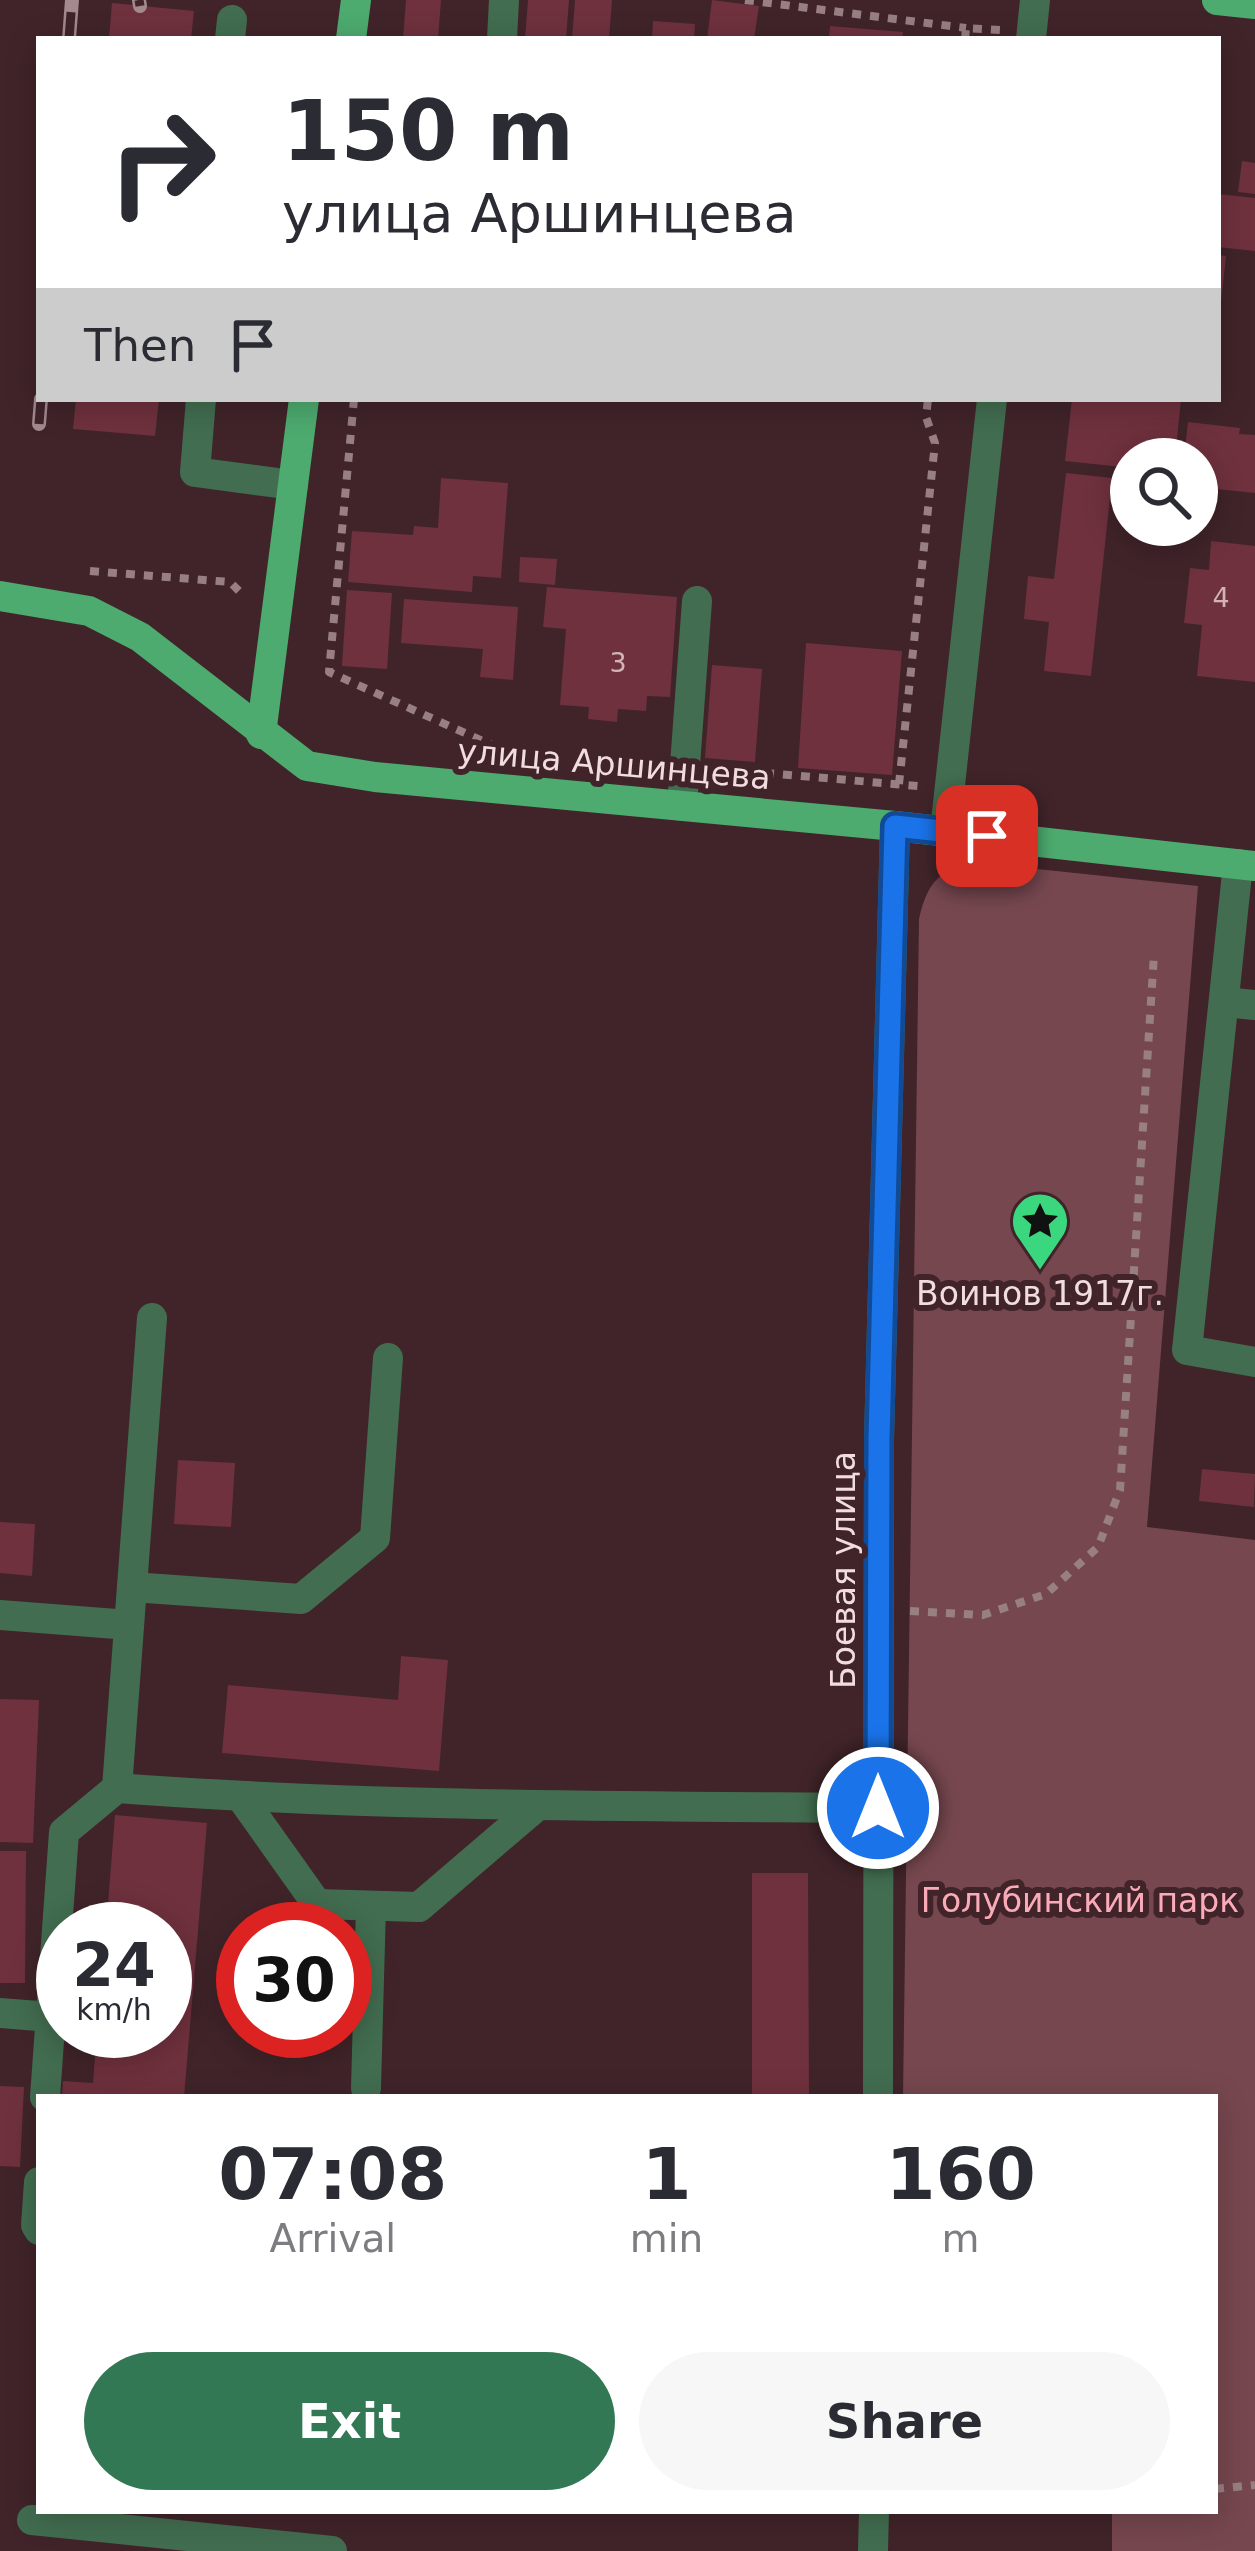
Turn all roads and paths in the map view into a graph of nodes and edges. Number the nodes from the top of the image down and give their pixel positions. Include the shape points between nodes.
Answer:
1 (356, 0) edge
2 (504, 0) edge
3 (745, 0) edge
4 (1035, 0) edge
5 (1217, 0) edge
6 (1255, 4) edge
7 (966, 28) dead end
8 (351, 36) edge
9 (502, 36) edge
10 (1031, 36) edge
11 (201, 402) edge
12 (304, 402) edge
13 (354, 402) edge
14 (928, 402) edge
15 (992, 402) edge
16 (293, 485) junction
17 (69, 570) dead end
18 (9, 597) edge
19 (697, 601) dead end
20 (275, 626) junction
21 (329, 672) junction
22 (261, 734) junction
23 (526, 753) dead end
24 (748, 772) dead end
25 (899, 784) junction
26 (949, 789) junction
27 (682, 806) junction
28 (895, 826) junction
29 (945, 832) junction
30 (1247, 865) edge
31 (1154, 954) dead end
32 (1240, 1004) edge
33 (152, 1318) dead end
34 (388, 1358) dead end
35 (1255, 1362) edge
36 (132, 1587) junction
37 (879, 1608) junction
38 (0, 1615) edge
39 (129, 1624) junction
40 (117, 1787) junction
41 (241, 1797) junction
42 (537, 1806) junction
43 (878, 1808) junction
44 (59, 1902) edge
45 (316, 1902) edge
46 (372, 1906) edge
47 (0, 2013) edge
48 (36, 2016) edge
49 (48, 2058) edge
50 (367, 2058) edge
51 (366, 2088) dead end
52 (45, 2094) edge
53 (878, 2094) edge
54 (1255, 2485) edge
55 (1218, 2488) edge
56 (874, 2514) edge
57 (32, 2520) dead end
58 (189, 2524) edge
59 (332, 2551) edge
60 (873, 2551) edge

1 - 8 main road
2 - 9 street
3 - 7 path
4 - 10 street
5 - 6 main road
11 - 16 street via 195,472
12 - 16 main road
13 - 21 path
14 - 25 path via 935,443
15 - 26 street
16 - 20 main road
17 - 20 path via 230,582
18 - 22 main road, улица Аршинцева via 89,611 140,637
19 - 27 street
20 - 21 path
20 - 22 main road
21 - 23 path via 504,751
22 - 27 main road, улица Аршинцева via 307,766 329,770
24 - 25 path
25 - 26 path
26 - 29 street
27 - 28 main road, улица Аршинцева
28 - 29 main road, улица Аршинцева
28 - 37 street, Боевая улица
29 - 30 main road, улица Аршинцева
30 - 32 street
31 - 37 path via 1120,1490 1098,1547 1046,1594 983,1616
32 - 35 street via 1186,1350
33 - 36 street
34 - 36 street via 375,1538 301,1599
36 - 39 street
37 - 43 street, Боевая улица
38 - 39 street
39 - 40 street
40 - 41 street
40 - 44 street via 64,1832
41 - 42 street
41 - 45 street
42 - 43 street
42 - 46 street via 419,1907
43 - 53 street, Боевая улица
47 - 48 street
49 - 52 street
50 - 51 street
54 - 55 path
56 - 60 street
57 - 58 street
58 - 59 street

